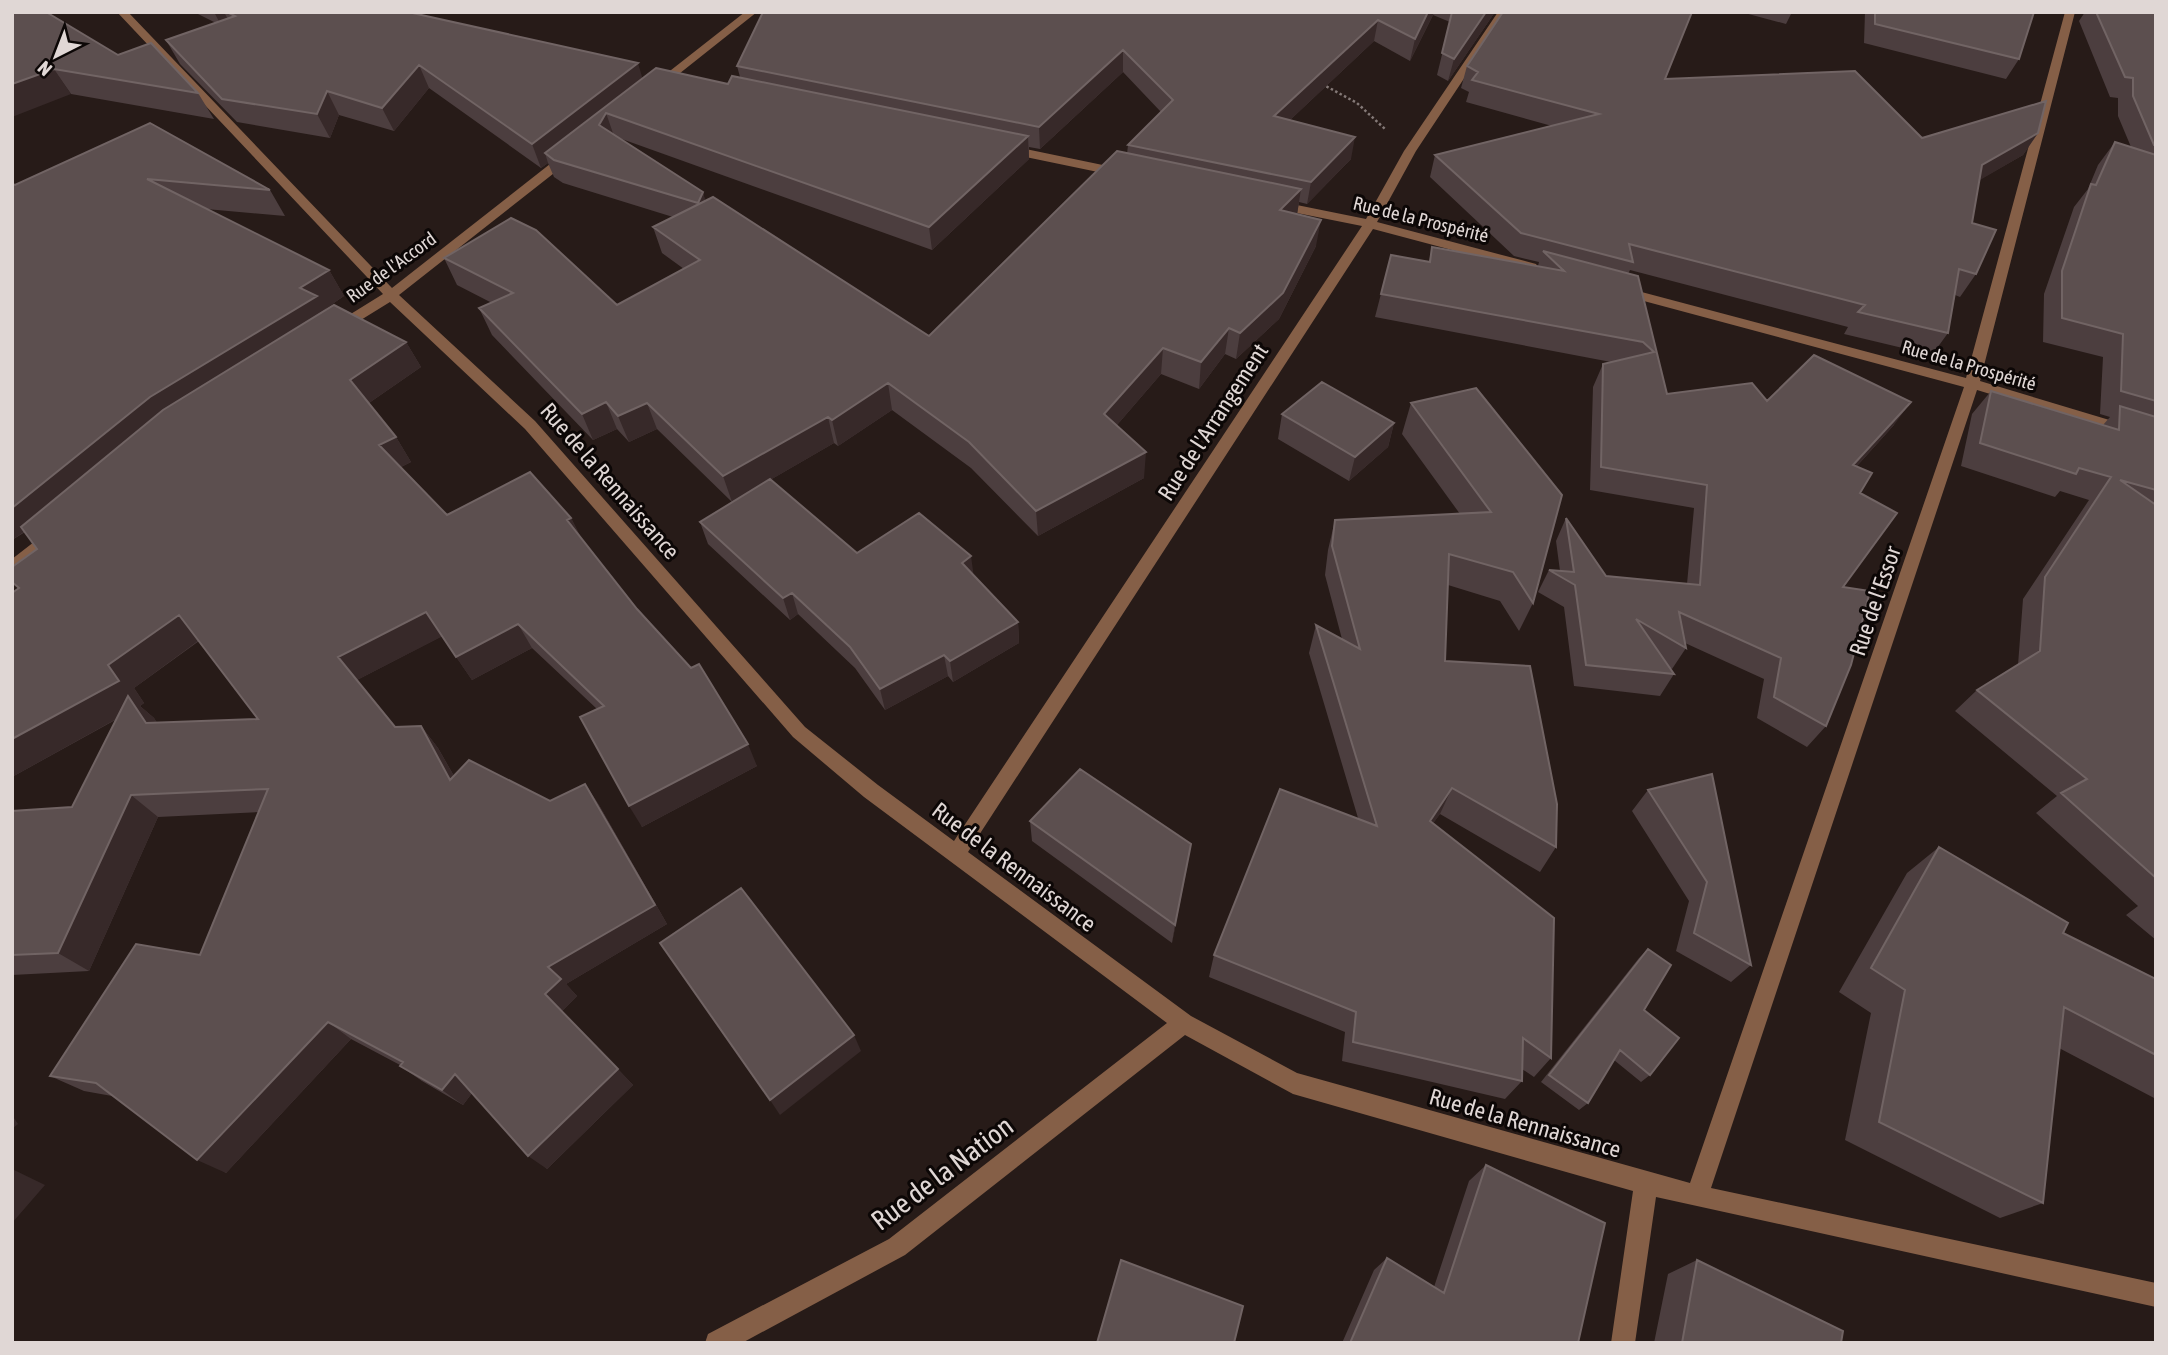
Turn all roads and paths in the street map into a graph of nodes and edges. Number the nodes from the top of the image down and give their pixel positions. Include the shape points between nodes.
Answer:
1 (122, 12) edge
2 (752, 12) edge
3 (1503, 12) edge
4 (2069, 14) edge
5 (1314, 81) edge
6 (645, 95) edge
7 (582, 145) edge
8 (991, 146) edge
9 (1410, 151) junction
10 (1140, 177) edge
11 (1262, 202) edge
12 (1370, 224) junction
13 (1544, 271) edge
14 (1611, 288) edge
15 (391, 295) junction
16 (324, 337) edge
17 (1972, 384) junction
18 (2156, 439) edge
19 (64, 525) edge
20 (12, 568) edge
21 (956, 854) junction
22 (1184, 1023) junction
23 (1646, 1183) junction
24 (1697, 1196) junction
25 (2156, 1295) edge
26 (717, 1343) edge
27 (1623, 1343) edge

1 - 15 street, Rue de la Rennaissance via 173,55
2 - 6 street via 673,80
3 - 9 street, Rue de l'Arrangement
4 - 17 street, Rue de l'Essor
5 - 9 path via 1357,103
7 - 15 street, Rue de l'Accord
8 - 10 street
9 - 12 street, Rue de l'Arrangement
11 - 12 street, Rue de la Prospérité
12 - 13 street, Rue de la Prospérité
12 - 21 street, Rue de l'Arrangement
14 - 17 street, Rue de la Prospérité
15 - 16 street, Rue de l'Accord
15 - 21 street, Rue de la Rennaissance via 530,425 799,732
17 - 18 street, Rue de la Prospérité
17 - 24 street, Rue de l'Essor
19 - 20 street
21 - 22 street, Rue de la Rennaissance
22 - 23 street, Rue de la Rennaissance via 1293,1083
22 - 26 street, Rue de la Nation via 897,1247
23 - 24 street, Rue de la Rennaissance
23 - 27 street
24 - 25 street, Rue de la Rennaissance

